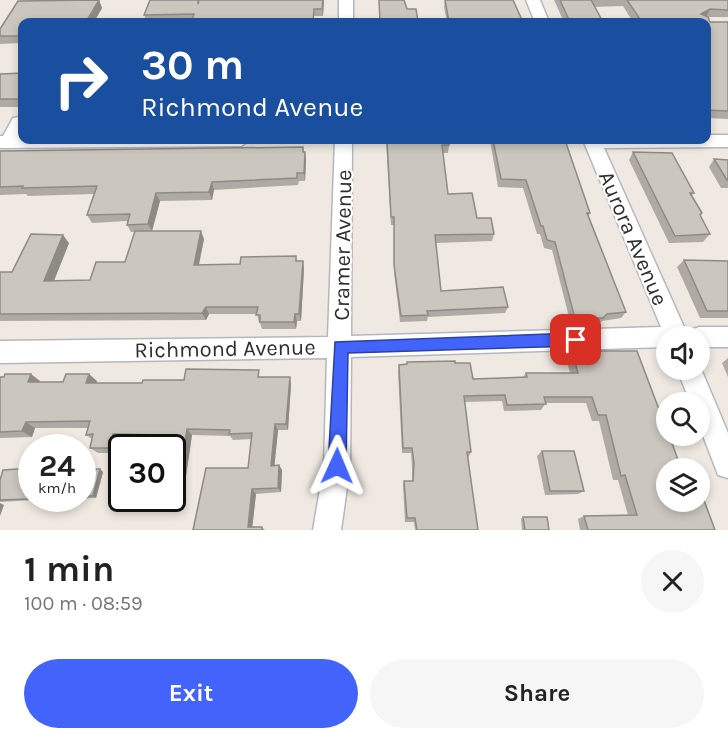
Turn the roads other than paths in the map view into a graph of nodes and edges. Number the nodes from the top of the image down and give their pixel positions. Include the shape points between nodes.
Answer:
1 (346, 0) edge
2 (533, 0) edge
3 (346, 18) edge
4 (540, 18) edge
5 (0, 122) edge
6 (18, 122) edge
7 (18, 126) edge
8 (711, 141) edge
9 (728, 141) edge
10 (4, 142) edge
11 (343, 144) edge
12 (593, 144) edge
13 (672, 326) edge
14 (656, 337) edge
15 (710, 337) edge
16 (728, 337) edge
17 (340, 347) junction
18 (0, 351) edge
19 (693, 380) edge
20 (728, 465) edge
21 (327, 530) edge

1 - 3 street
2 - 4 street
5 - 6 street
7 - 10 street
8 - 9 street
11 - 17 street, Cramer Avenue
12 - 13 street, Aurora Avenue
14 - 17 street, Richmond Avenue
15 - 16 street
17 - 18 street, Richmond Avenue
17 - 21 street, Cramer Avenue via 337,466
19 - 20 street

